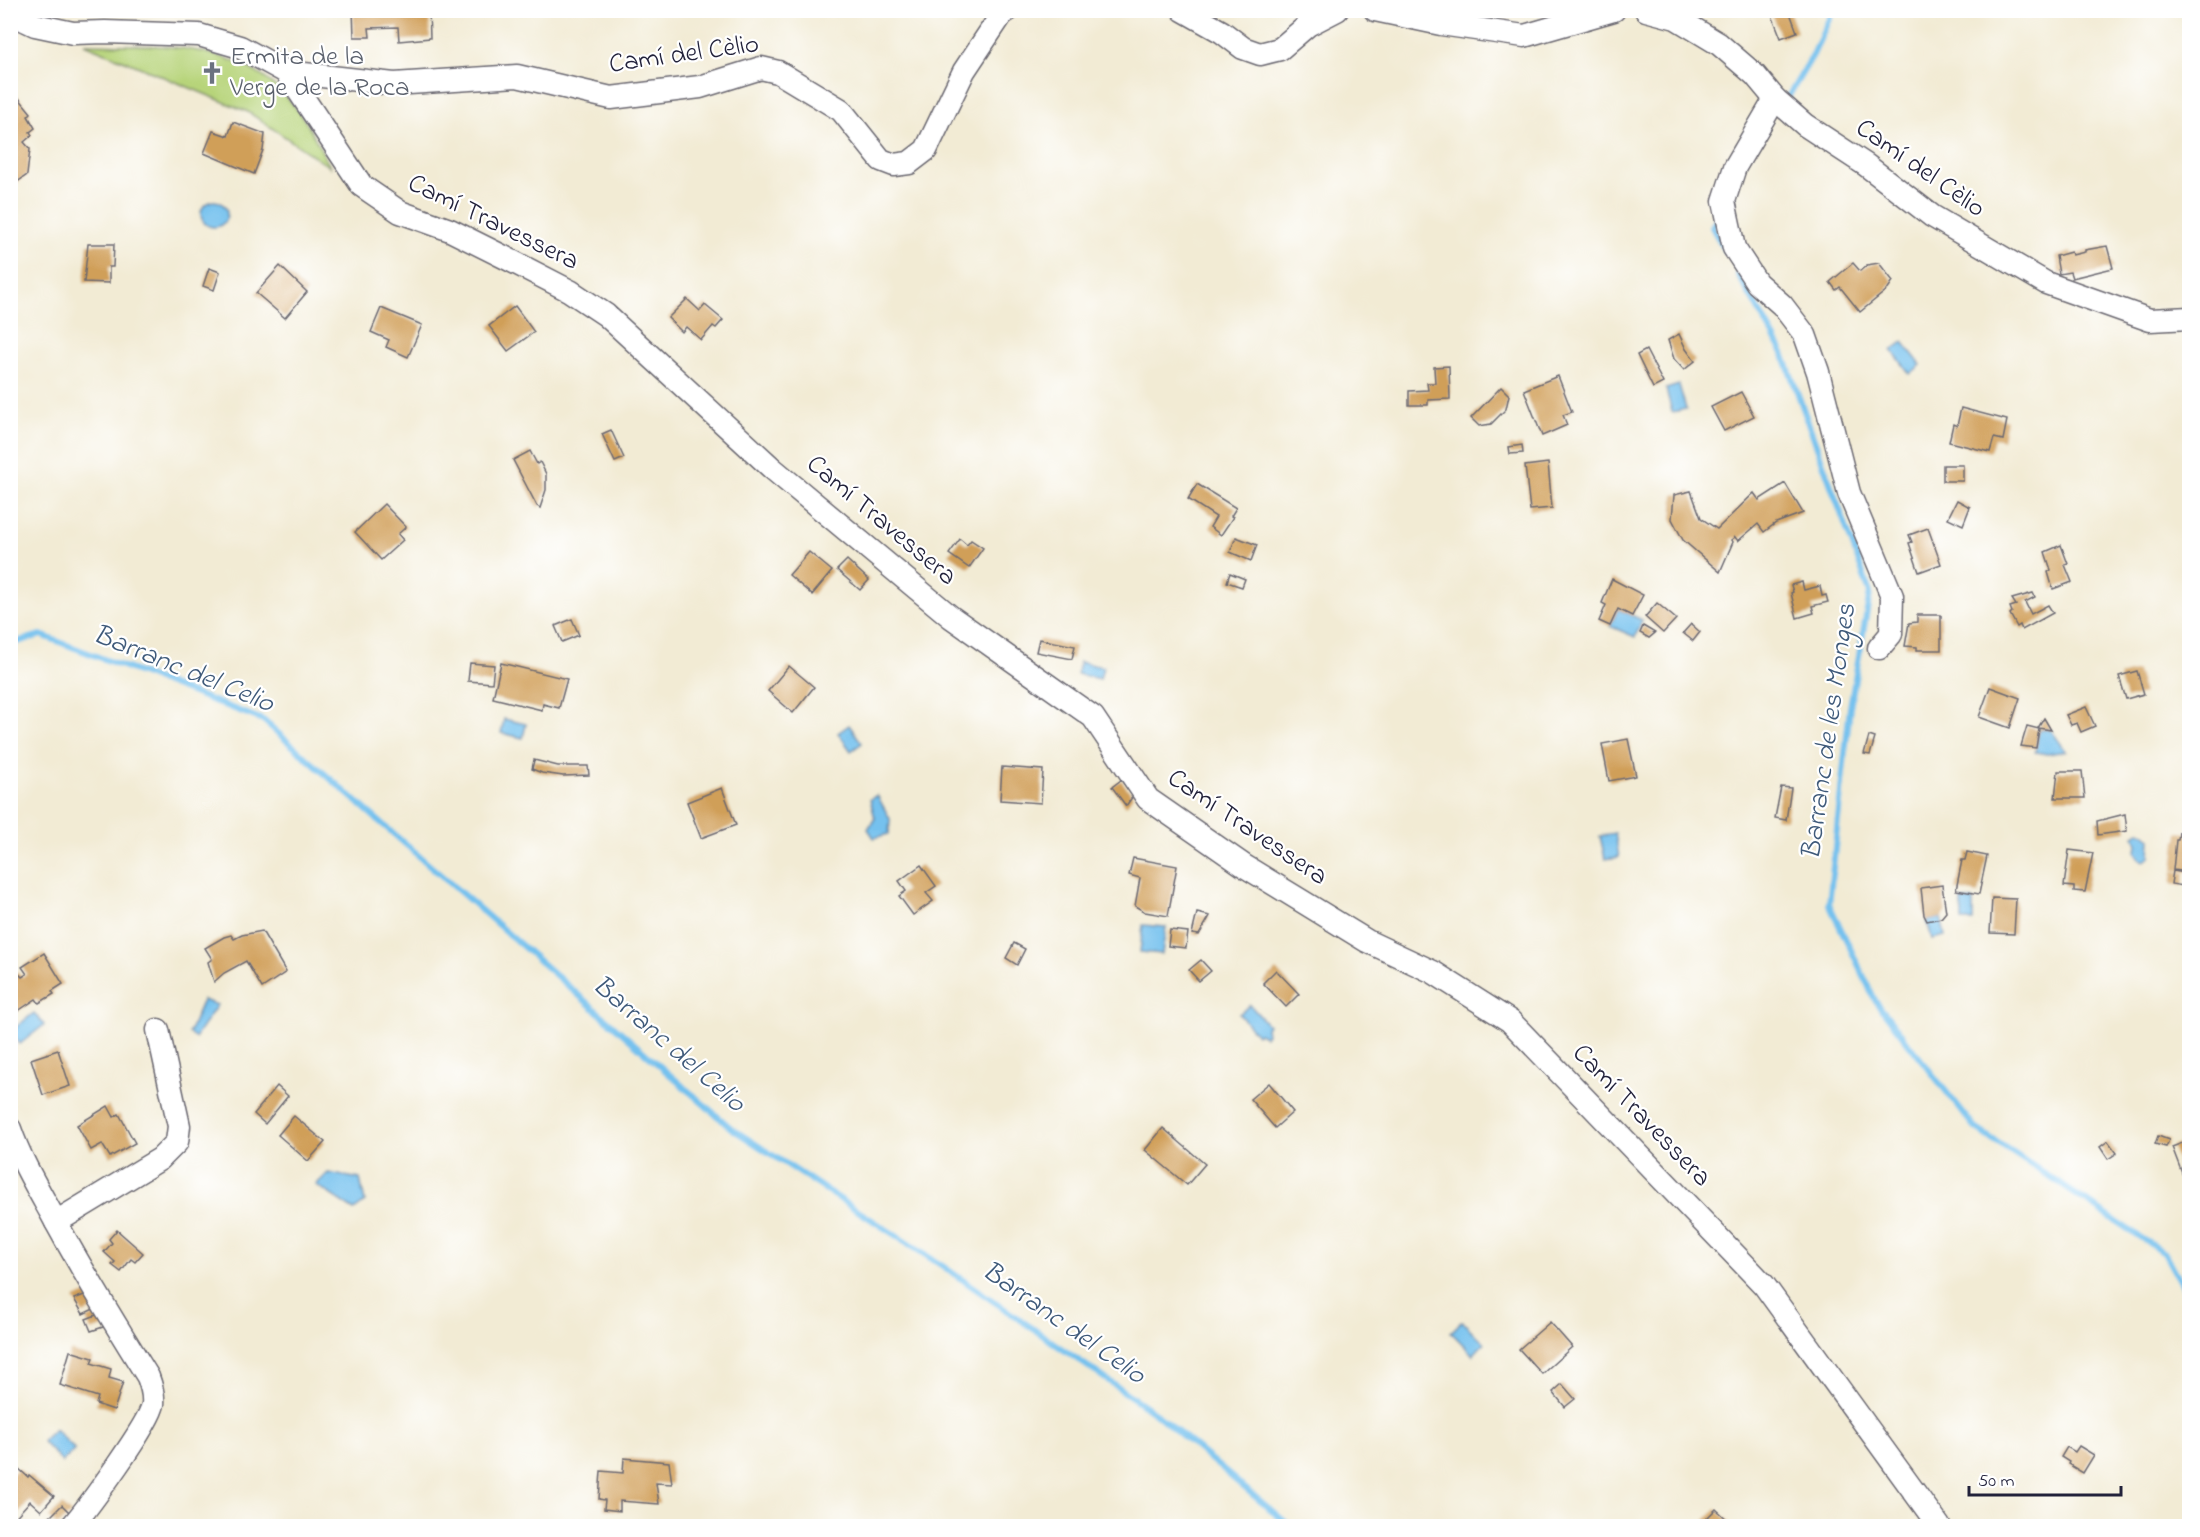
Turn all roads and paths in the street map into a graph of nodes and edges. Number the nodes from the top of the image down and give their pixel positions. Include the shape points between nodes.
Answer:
1 (1008, 10) edge
2 (1183, 10) edge
3 (1337, 10) edge
4 (1375, 10) edge
5 (1614, 10) edge
6 (1646, 10) edge
7 (10, 13) edge
8 (286, 72) junction
9 (1775, 99) junction
10 (2190, 318) edge
11 (1879, 648) dead end
12 (158, 1030) dead end
13 (10, 1129) edge
14 (56, 1222) junction
15 (72, 1527) edge
16 (1939, 1527) edge

1 - 8 street, Camí del Cèlio via 964,70 926,150 909,163 894,165 881,160 841,110 778,72 761,68 700,87 611,98 517,76 394,84
2 - 3 street via 1243,48 1260,54 1280,49 1308,25
4 - 5 street via 1524,36
6 - 9 street, Camí del Cèlio via 1676,18 1719,44 1755,75
7 - 8 street, Camí del Cèlio via 73,33 199,34 240,47
8 - 16 street, Camí Travessera via 362,186 400,212 450,230 570,291 606,315 773,469 951,617 1093,717 1148,799 1246,867 1367,941 1433,972 1510,1021 1764,1285
9 - 10 street, Camí del Cèlio via 1932,216 2046,283 2150,320
9 - 11 street via 1736,167 1724,201 1734,248 1757,283 1782,305 1805,335 1818,372 1850,493 1892,596 1891,634
12 - 14 street via 178,1126 177,1142 160,1159
13 - 14 street
14 - 15 street via 148,1377 153,1396 150,1413 140,1430

